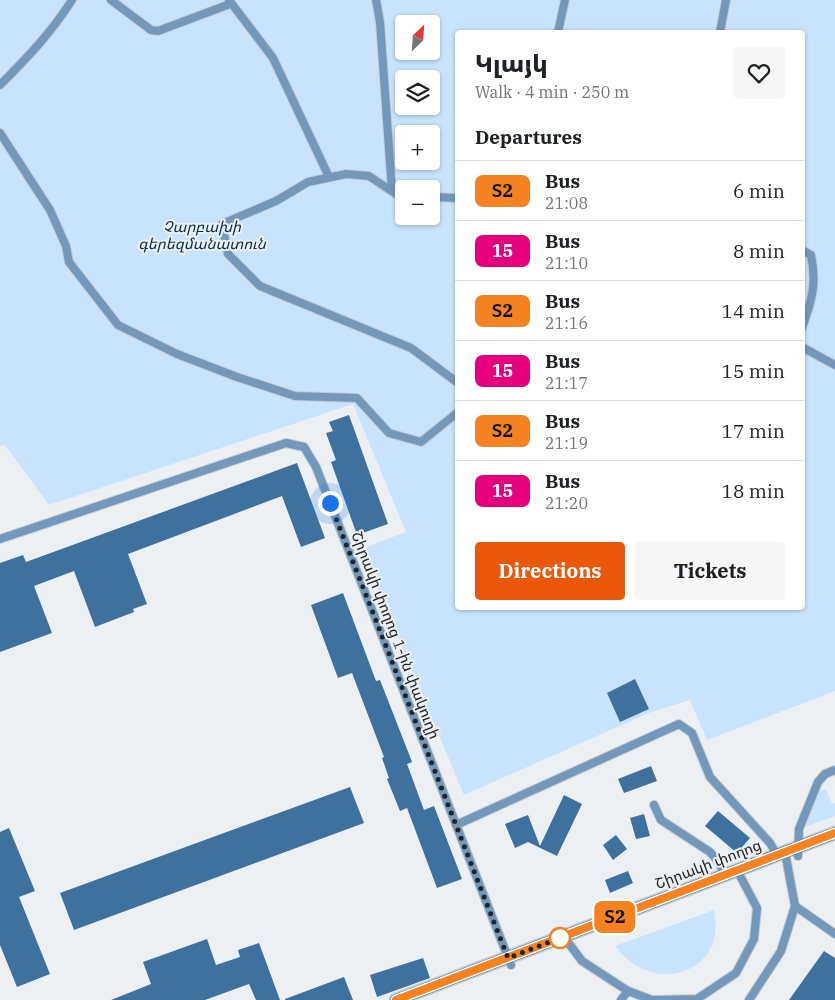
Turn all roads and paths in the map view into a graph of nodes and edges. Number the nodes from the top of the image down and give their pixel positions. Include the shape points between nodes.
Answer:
1 (72, 0) edge
2 (111, 0) edge
3 (376, 0) edge
4 (566, 0) edge
5 (726, 0) edge
6 (229, 2) edge
7 (558, 30) edge
8 (720, 30) edge
9 (0, 85) edge
10 (0, 133) edge
11 (329, 177) junction
12 (392, 191) junction
13 (395, 192) edge
14 (440, 197) edge
15 (455, 198) edge
16 (805, 252) edge
17 (805, 320) edge
18 (805, 349) edge
19 (835, 365) edge
20 (455, 381) edge
21 (455, 414) edge
22 (0, 539) edge
23 (835, 770) edge
24 (654, 805) dead end
25 (456, 825) junction
26 (835, 833) edge
27 (835, 842) edge
28 (789, 854) junction
29 (734, 874) junction
30 (795, 906) junction
31 (835, 934) edge
32 (566, 940) junction
33 (510, 961) junction
34 (628, 992) junction
35 (396, 1000) edge
36 (416, 1000) edge
37 (621, 1000) edge
38 (653, 1000) edge
39 (749, 1000) edge

1 - 9 lane via 24,62
2 - 6 lane via 151,30 158,31
3 - 12 lane
4 - 7 lane
5 - 8 lane
6 - 11 lane via 273,58
10 - 21 lane via 50,210 66,246 69,262 118,325 177,354 295,396 357,398 389,432 421,442
11 - 12 lane via 346,174 369,176
11 - 20 lane via 308,182 276,201 222,224 228,254 260,286 411,348
12 - 13 lane
14 - 15 lane
16 - 17 lane via 810,255 815,276
18 - 19 lane
22 - 25 lane, Շիրակի փողոց 1-ին փակուղի via 286,443 304,447 316,467
23 - 28 lane via 818,782
24 - 29 lane via 661,820 710,852
25 - 28 lane via 680,724 692,733 710,777 770,843
25 - 33 lane, Շիրակի փողոց 1-ին փակուղի
26 - 28 main road, Շիրակի փողոց
27 - 28 main road, Շիրակի փողոց
28 - 29 main road, Շիրակի փողոց
28 - 30 lane
29 - 32 main road, Շիրակի փողոց
29 - 38 lane via 757,908 754,939 736,972 697,999
30 - 31 lane
30 - 39 lane via 781,951
32 - 33 main road, Շիրակի փողոց
32 - 34 lane via 582,962
33 - 35 main road, Շիրակի փողոց
33 - 36 main road, Շիրակի փողոց
34 - 37 lane
34 - 38 lane

